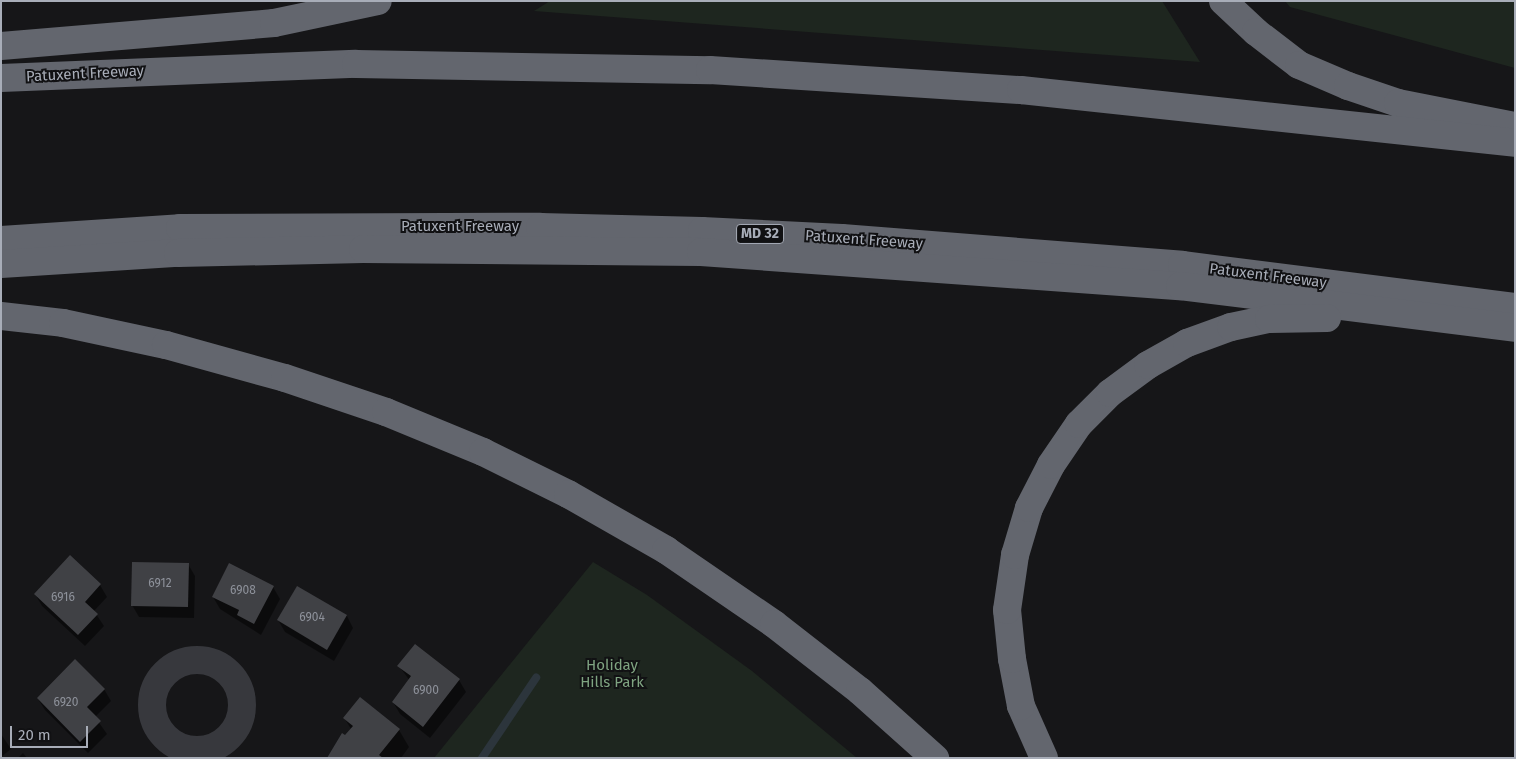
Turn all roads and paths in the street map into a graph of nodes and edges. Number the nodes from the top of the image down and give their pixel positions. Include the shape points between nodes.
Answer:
1 (378, 1) edge
2 (1224, 1) edge
3 (1, 46) edge
4 (1, 78) edge
5 (1515, 126) edge
6 (1515, 143) edge
7 (1, 240) edge
8 (1, 264) edge
9 (1515, 307) edge
10 (1, 316) edge
11 (1488, 324) junction
12 (1515, 328) edge
13 (936, 758) edge
14 (1044, 758) edge

1 - 3 highway via 274,23
2 - 5 highway via 1256,32 1299,65 1398,103
4 - 6 highway, Patuxent Freeway via 356,64 710,70 1021,90
7 - 9 highway, Patuxent Freeway / MD 32 via 200,228 540,227 702,231 880,241 1182,265
8 - 11 highway via 178,253 363,248 701,252 1180,286
10 - 13 highway via 63,324 166,345 267,373 386,412 483,452 568,494 666,550 774,624 860,691
11 - 12 highway
11 - 14 highway via 1321,317 1270,319 1231,327 1187,343 1148,365 1110,393 1079,424 1051,465 1029,508 1015,555 1008,610 1012,659 1021,706

